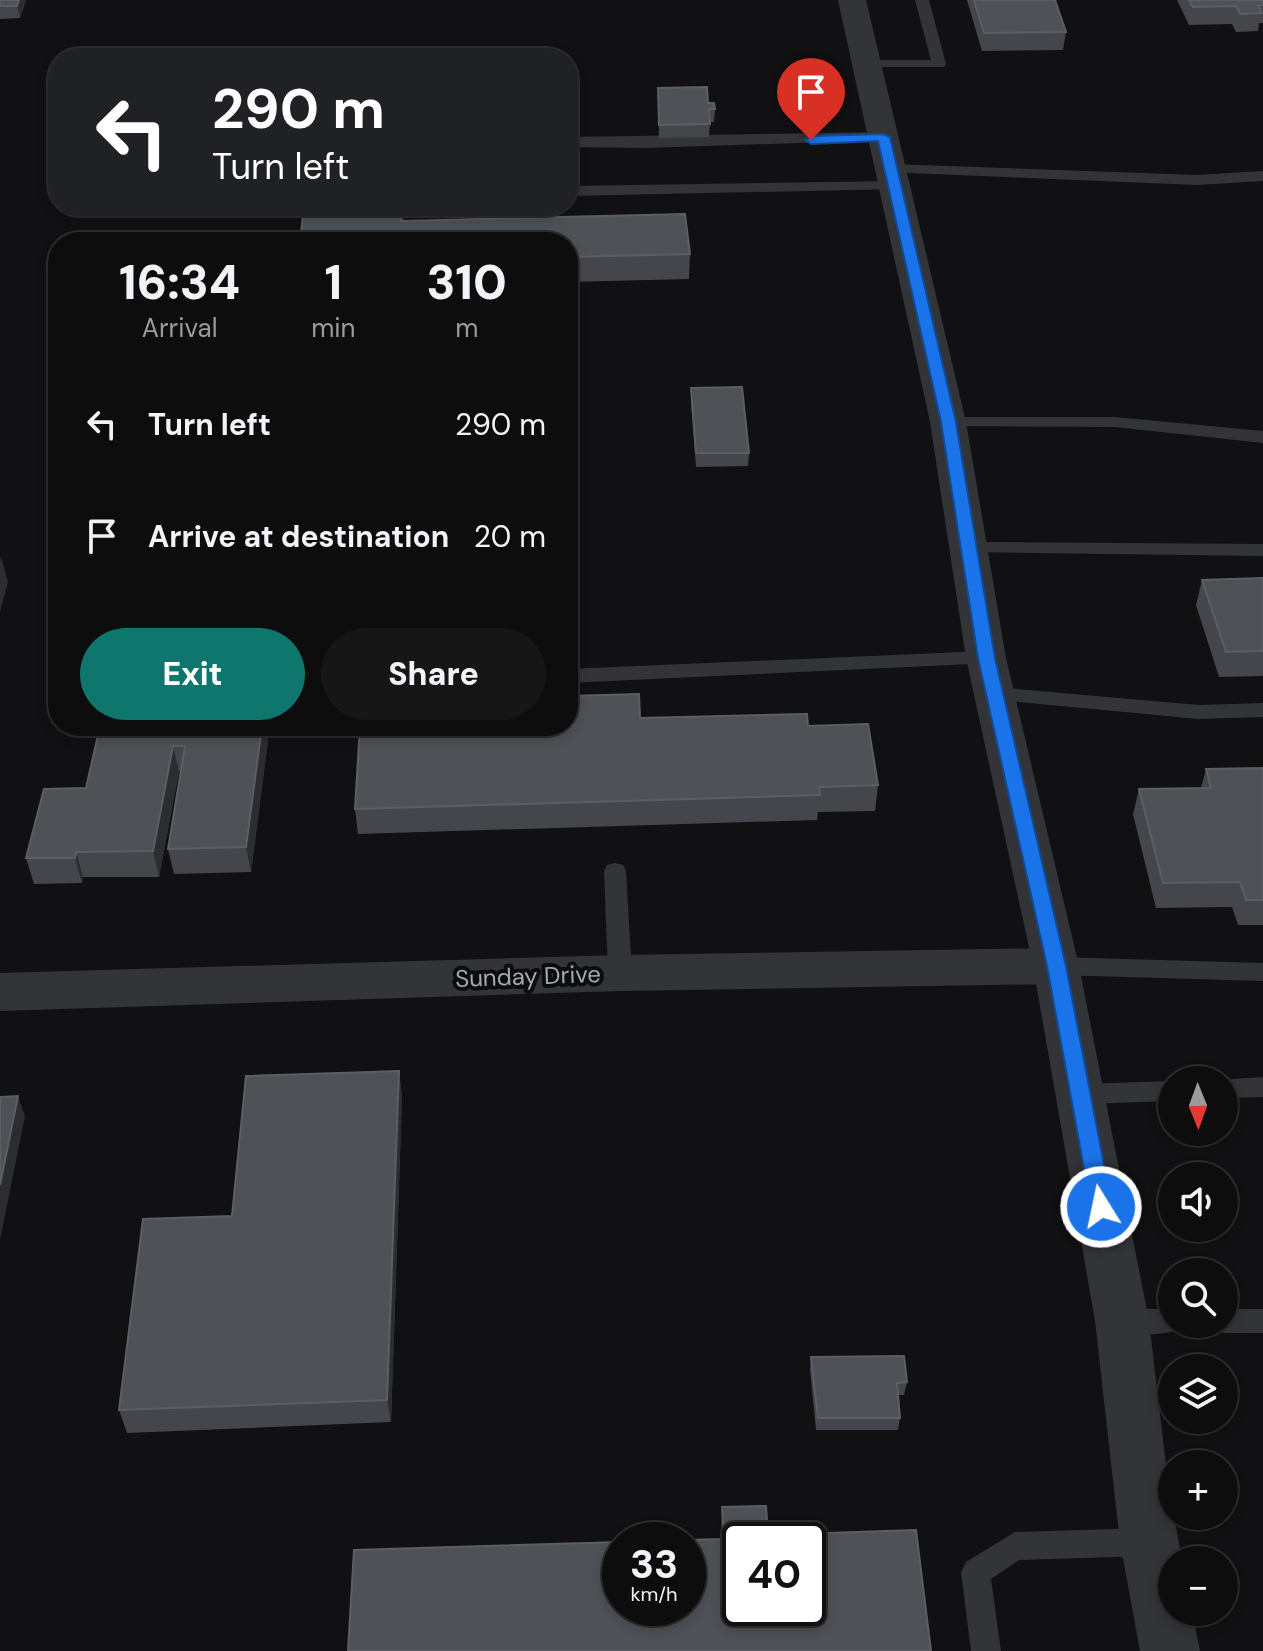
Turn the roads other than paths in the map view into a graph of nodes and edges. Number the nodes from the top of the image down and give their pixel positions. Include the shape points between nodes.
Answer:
1 (852, 0) edge
2 (922, 0) edge
3 (866, 64) junction
4 (578, 142) edge
5 (889, 164) junction
6 (1263, 176) edge
7 (578, 190) edge
8 (948, 422) junction
9 (1263, 437) edge
10 (969, 548) junction
11 (1263, 550) edge
12 (578, 676) edge
13 (990, 676) junction
14 (1263, 710) edge
15 (615, 871) dead end
16 (1056, 966) junction
17 (1263, 972) edge
18 (620, 973) junction
19 (0, 992) edge
20 (1263, 1087) edge
21 (1238, 1088) edge
22 (1158, 1091) edge
23 (1080, 1094) junction
24 (1122, 1321) junction
25 (1158, 1321) edge
26 (1238, 1321) edge
27 (1263, 1321) edge
28 (1149, 1542) junction
29 (986, 1651) edge
30 (1170, 1651) edge

1 - 3 street
2 - 3 lane via 939,64
3 - 5 street
4 - 5 lane
5 - 6 lane via 1185,179
5 - 7 lane
5 - 8 street
8 - 9 lane via 1115,422
8 - 10 street
10 - 11 lane
10 - 13 street
12 - 13 lane
13 - 14 lane via 1199,712
13 - 16 street
15 - 18 lane
16 - 17 lane
16 - 18 street, Sunday Drive
16 - 23 street
18 - 19 street, Sunday Drive
20 - 21 lane
22 - 23 lane
23 - 24 street
24 - 25 lane
24 - 28 street
26 - 27 lane
28 - 29 lane via 1015,1546 976,1572
28 - 30 street

